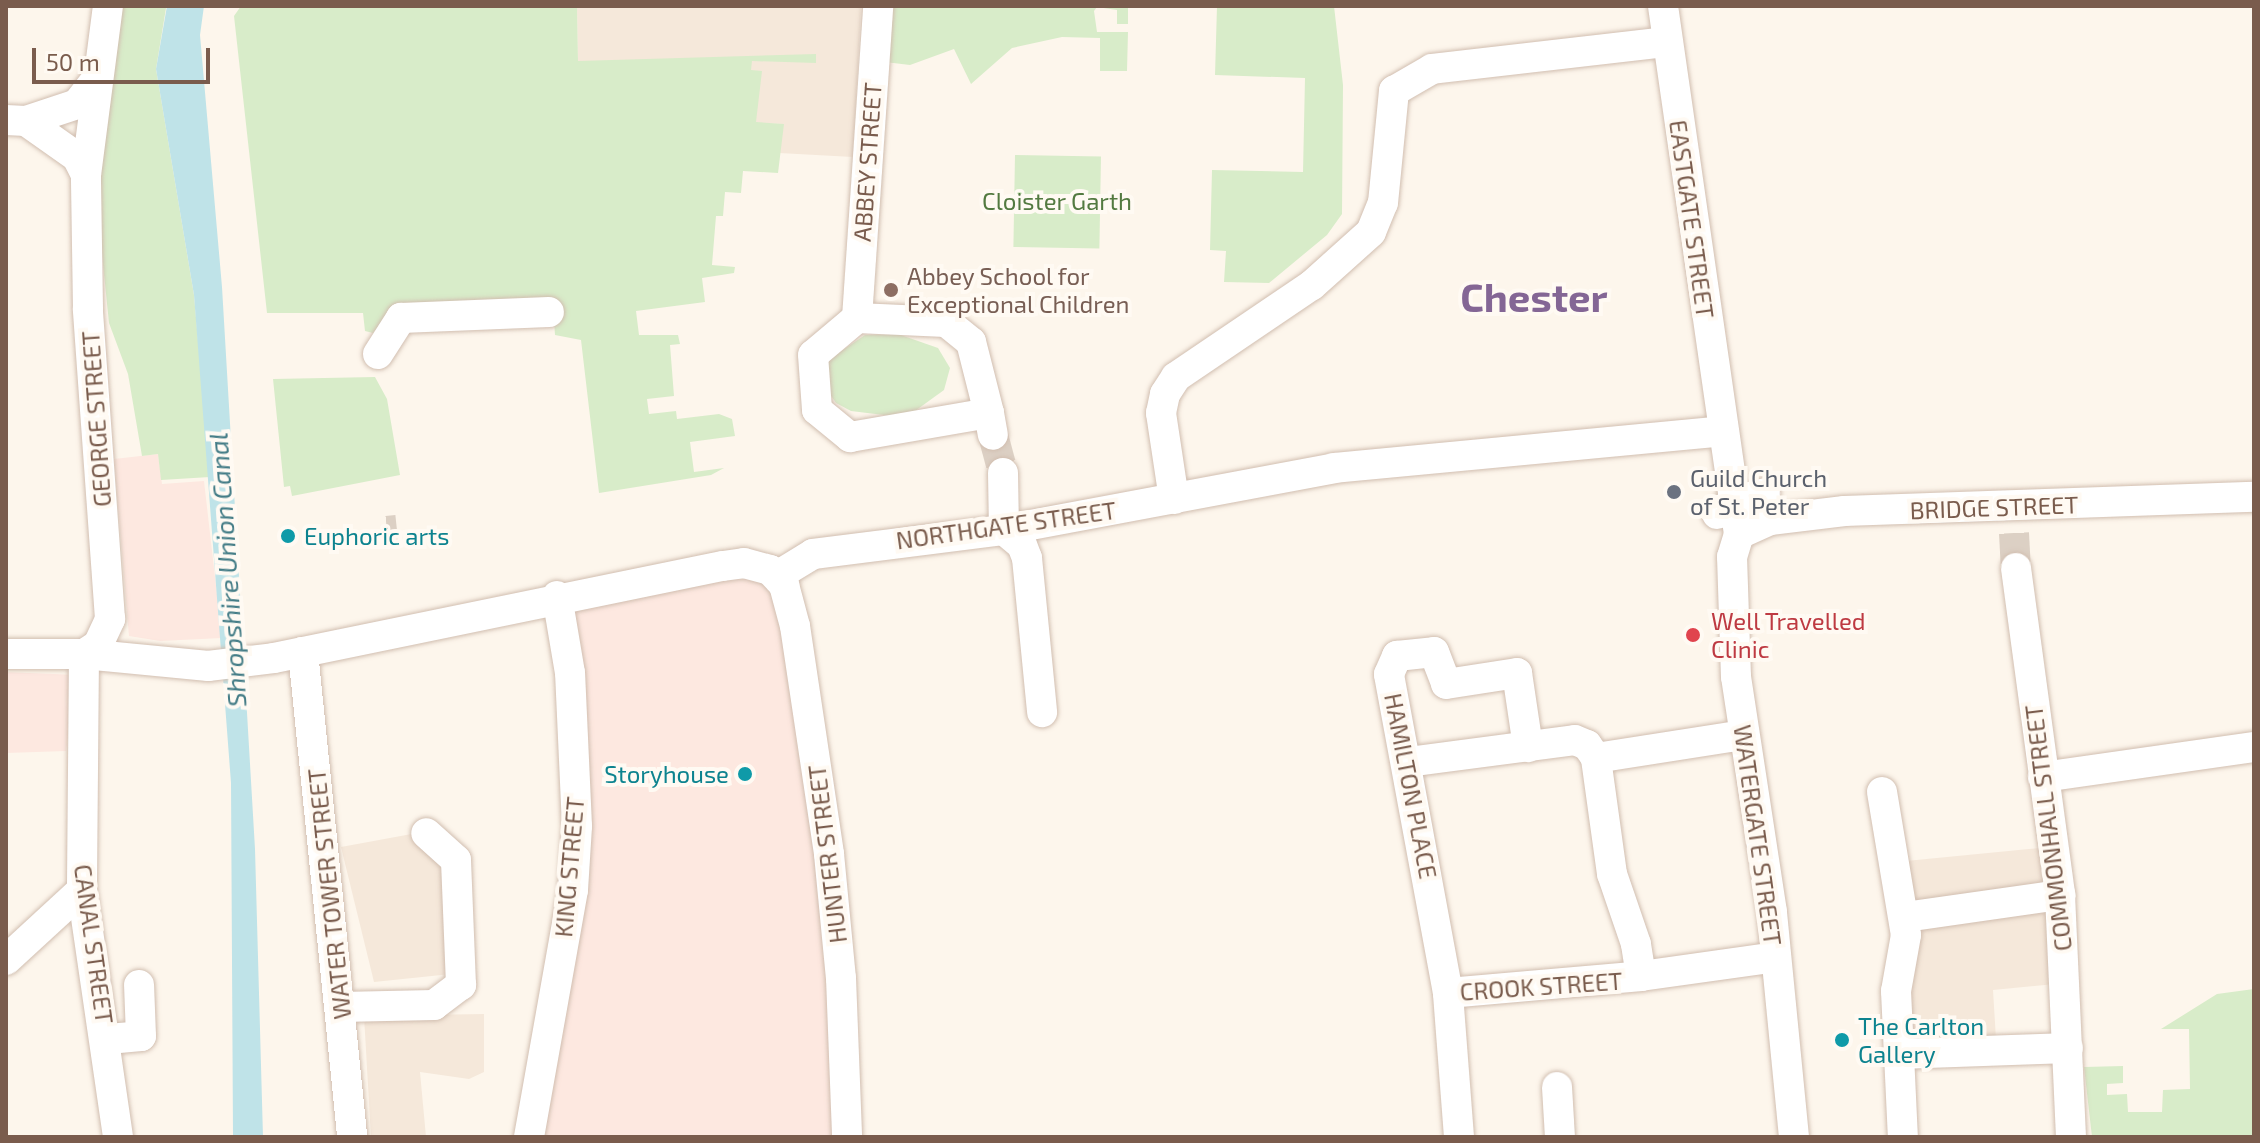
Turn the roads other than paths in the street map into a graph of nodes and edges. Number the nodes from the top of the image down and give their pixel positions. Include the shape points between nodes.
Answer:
1 (108, 6) edge
2 (878, 6) edge
3 (1663, 6) edge
4 (1667, 42) junction
5 (95, 81) junction
6 (16, 120) edge
7 (86, 175) junction
8 (549, 312) dead end
9 (857, 318) junction
10 (378, 354) dead end
11 (1723, 431) junction
12 (1003, 473) tunnel mouth
13 (1765, 493) dead end
14 (2254, 497) edge
15 (1174, 499) junction
16 (1729, 517) junction
17 (1004, 530) junction
18 (2016, 568) tunnel mouth
19 (777, 576) junction
20 (557, 596) junction
21 (110, 619) junction
22 (303, 652) junction
23 (6, 654) edge
24 (84, 654) junction
25 (142, 661) junction
26 (1042, 712) dead end
27 (1743, 735) junction
28 (1528, 747) junction
29 (2254, 747) edge
30 (1596, 758) junction
31 (1408, 762) junction
32 (2043, 777) junction
33 (1882, 792) dead end
34 (426, 833) dead end
35 (82, 890) junction
36 (2048, 896) junction
37 (1905, 917) junction
38 (1776, 957) junction
39 (6, 960) edge
40 (1638, 977) junction
41 (139, 985) dead end
42 (1448, 993) junction
43 (340, 1007) junction
44 (108, 1039) junction
45 (2068, 1048) junction
46 (1899, 1054) junction
47 (1557, 1087) dead end
48 (118, 1137) edge
49 (352, 1137) edge
50 (529, 1137) edge
51 (847, 1137) edge
52 (1459, 1137) edge
53 (1560, 1137) edge
54 (1794, 1137) edge
55 (1903, 1137) edge
56 (2071, 1137) edge

1 - 5 street, GEORGE STREET
2 - 9 street, ABBEY STREET
3 - 4 street, EASTGATE STREET
4 - 11 street, EASTGATE STREET
4 - 15 street via 1432,69 1394,91 1383,203 1371,232 1312,285 1176,377 1165,394 1161,413
5 - 6 street via 77,104
5 - 7 street, GEORGE STREET
6 - 7 street via 58,140 77,157
7 - 21 street, GEORGE STREET via 88,309
8 - 10 street via 401,318
9 - 9 street via 813,355 817,410 833,428 850,437 991,424 971,342 954,326 928,318
11 - 15 street, NORTHGATE STREET via 1409,458
11 - 16 street, EASTGATE STREET
12 - 17 street
13 - 16 street
14 - 16 street, BRIDGE STREET via 2012,520 1844,511 1770,520
15 - 17 street, NORTHGATE STREET
16 - 27 street, WATERGATE STREET
17 - 19 street, NORTHGATE STREET via 813,554
17 - 26 street via 1022,545 1027,558
18 - 32 street, COMMONHALL STREET
19 - 20 street via 760,565 744,563
19 - 51 street, HUNTER STREET via 789,595 795,626 835,897
20 - 22 street
20 - 50 street, KING STREET via 570,673 577,826 573,890
21 - 24 street via 98,645
21 - 25 street via 121,648
22 - 25 street via 208,666
22 - 43 street, WATER TOWER STREET
23 - 24 street
24 - 25 street
24 - 35 street, CANAL STREET
27 - 30 street
27 - 38 street, WATERGATE STREET
28 - 30 street via 1575,740
28 - 31 street
28 - 31 street, HAMILTON PLACE via 1517,673 1446,684 1434,652 1427,650 1397,656 1389,674
29 - 32 street
30 - 40 street via 1612,874 1636,944
31 - 42 street, HAMILTON PLACE
32 - 36 street, COMMONHALL STREET
33 - 37 street
34 - 43 street via 463,851 464,970 454,995 434,1005
35 - 39 street
35 - 44 street, CANAL STREET
36 - 37 street
36 - 45 street, COMMONHALL STREET
37 - 46 street via 1896,991
38 - 40 street, CROOK STREET
38 - 54 street, WATERGATE STREET
40 - 42 street, CROOK STREET
41 - 44 street via 141,1036
42 - 52 street, HAMILTON PLACE
43 - 49 street, WATER TOWER STREET
44 - 48 street, CANAL STREET
45 - 46 street
45 - 56 street, COMMONHALL STREET
46 - 55 street
47 - 53 street

